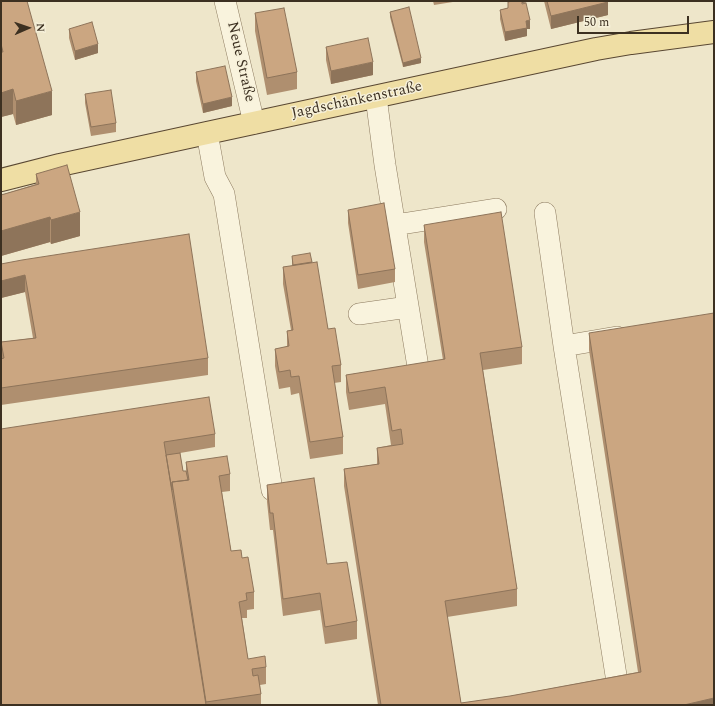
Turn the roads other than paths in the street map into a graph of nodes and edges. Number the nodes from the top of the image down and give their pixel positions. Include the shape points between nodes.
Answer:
1 (225, 1) edge
2 (714, 32) edge
3 (376, 97) junction
4 (254, 123) junction
5 (207, 133) junction
6 (1, 180) edge
7 (496, 209) dead end
8 (545, 213) dead end
9 (395, 225) junction
10 (408, 307) junction
11 (359, 314) dead end
12 (635, 334) edge
13 (564, 346) junction
14 (418, 373) edge
15 (272, 490) edge
16 (618, 688) edge

1 - 4 street, Neue Straße
2 - 3 main road, Jagdschänkenstraße via 596,49
3 - 4 main road, Jagdschänkenstraße
3 - 9 street
4 - 5 main road, Jagdschänkenstraße
5 - 6 main road, Jagdschänkenstraße
5 - 15 street via 215,177 224,194
7 - 9 street
8 - 13 street
9 - 10 street
10 - 11 street
10 - 14 street
12 - 13 street
13 - 16 street

